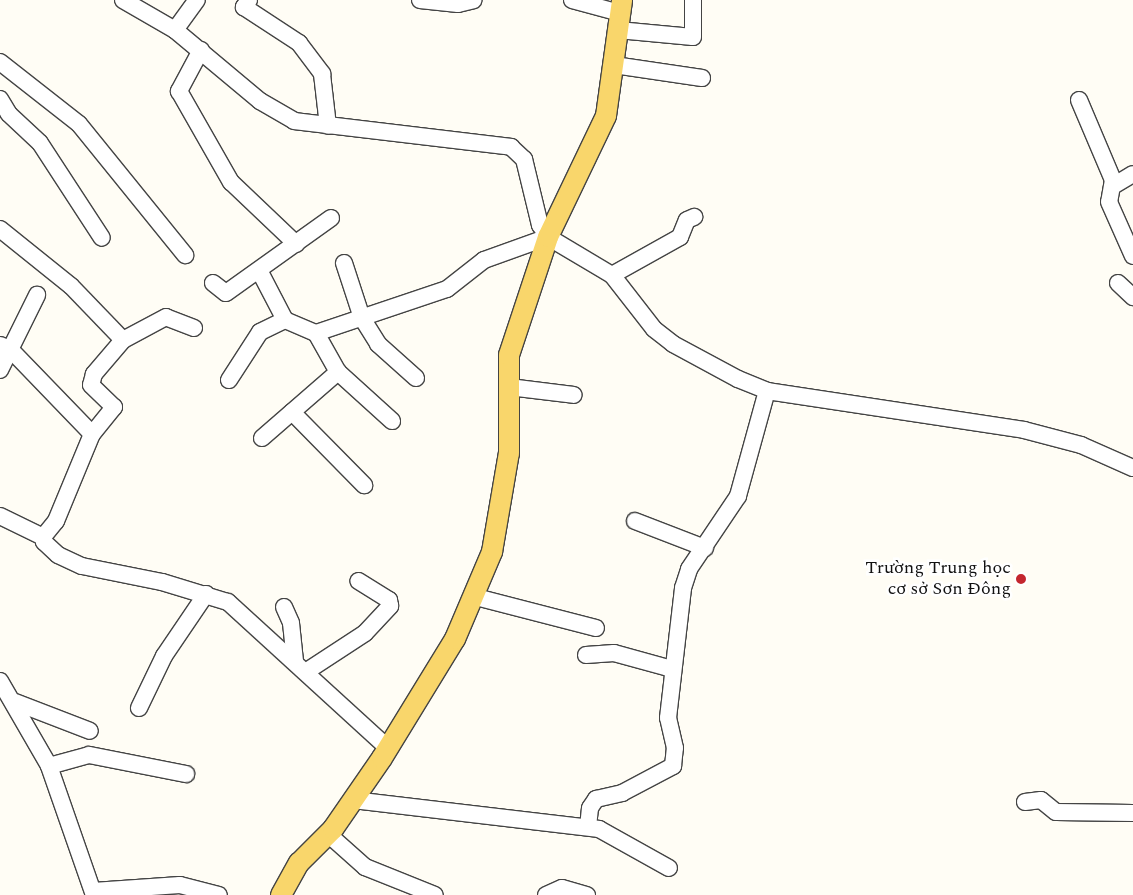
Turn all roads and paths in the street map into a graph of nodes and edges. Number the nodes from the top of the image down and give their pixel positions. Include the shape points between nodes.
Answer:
1 (123, 0) edge
2 (197, 0) edge
3 (249, 0) edge
4 (420, 0) edge
5 (474, 0) edge
6 (572, 0) edge
7 (693, 0) edge
8 (620, 14) edge
9 (175, 30) junction
10 (200, 50) junction
11 (0, 62) edge
12 (614, 65) junction
13 (702, 78) dead end
14 (0, 99) edge
15 (1079, 100) dead end
16 (328, 126) junction
17 (1133, 174) edge
18 (1113, 186) junction
19 (694, 217) dead end
20 (331, 218) dead end
21 (0, 229) edge
22 (548, 237) junction
23 (102, 238) dead end
24 (296, 244) junction
25 (185, 255) dead end
26 (1133, 256) edge
27 (344, 263) dead end
28 (260, 272) junction
29 (612, 275) junction
30 (213, 283) dead end
31 (1118, 283) dead end
32 (37, 295) dead end
33 (1133, 297) edge
34 (362, 318) junction
35 (285, 320) junction
36 (194, 328) dead end
37 (316, 333) junction
38 (123, 340) junction
39 (5, 347) edge
40 (0, 370) edge
41 (338, 372) junction
42 (416, 378) dead end
43 (229, 380) dead end
44 (509, 388) junction
45 (766, 391) junction
46 (574, 394) dead end
47 (292, 412) junction
48 (392, 421) dead end
49 (92, 434) junction
50 (262, 438) dead end
51 (1133, 468) edge
52 (364, 485) dead end
53 (0, 516) edge
54 (635, 521) dead end
55 (42, 537) junction
56 (705, 548) junction
57 (358, 581) dead end
58 (206, 594) junction
59 (472, 596) junction
60 (284, 607) dead end
61 (596, 628) dead end
62 (586, 655) dead end
63 (301, 666) junction
64 (672, 669) junction
65 (0, 681) edge
66 (14, 702) junction
67 (139, 708) dead end
68 (90, 731) dead end
69 (388, 748) junction
70 (50, 766) junction
71 (186, 774) dead end
72 (353, 800) junction
73 (1025, 802) dead end
74 (1133, 813) edge
75 (588, 827) junction
76 (328, 834) junction
77 (669, 868) dead end
78 (94, 893) edge
79 (219, 895) edge
80 (281, 895) edge
81 (435, 895) edge
82 (546, 895) edge
83 (587, 895) edge

1 - 9 street
2 - 9 street
3 - 16 street via 244,7 299,43 322,74
4 - 5 street via 458,4
6 - 8 street
7 - 8 street via 693,37
8 - 12 main road
9 - 10 street
10 - 16 street via 278,114
10 - 24 street via 180,91 231,182
11 - 25 street via 80,124
12 - 13 street
12 - 22 main road via 606,116
14 - 23 street via 9,114 40,143
15 - 18 street
16 - 22 street via 511,147 524,159 540,225
17 - 18 street
18 - 26 street via 1110,202
19 - 29 street via 687,220 680,237
20 - 24 street
21 - 38 street via 71,286
22 - 29 street
22 - 34 street via 484,260 447,289
22 - 44 main road via 509,355
24 - 28 street
27 - 34 street
28 - 30 street via 224,294
28 - 35 street
29 - 45 street via 654,329 673,344
31 - 33 street
32 - 39 street
34 - 37 street
34 - 42 street via 378,344
35 - 37 street
35 - 43 street via 260,332
36 - 38 street via 166,317
37 - 41 street
38 - 49 street via 90,380 114,407
39 - 40 street
39 - 49 street
41 - 47 street
41 - 48 street
44 - 46 street
44 - 59 main road via 509,453 492,552
45 - 51 street via 1024,430 1081,445
45 - 56 street via 738,496
47 - 50 street
47 - 52 street
49 - 55 street via 56,521
53 - 55 street
54 - 56 street
55 - 58 street via 58,555 82,566
56 - 64 street via 683,588
57 - 63 street via 389,600 390,606 365,633
58 - 63 street via 247,616
58 - 67 street via 164,656
59 - 61 street
59 - 69 main road via 455,639
60 - 63 street
62 - 64 street via 614,653
63 - 69 street
64 - 75 street via 668,718 675,748 673,766 622,793 596,800 590,808
65 - 66 street
66 - 68 street
66 - 70 street
69 - 72 main road
70 - 71 street via 89,755
70 - 78 street
72 - 75 street
72 - 76 main road
73 - 74 street via 1041,800 1056,812
75 - 77 street via 613,834
76 - 80 main road via 299,863
76 - 81 street via 365,867
78 - 79 street via 180,885
82 - 83 street via 562,888

